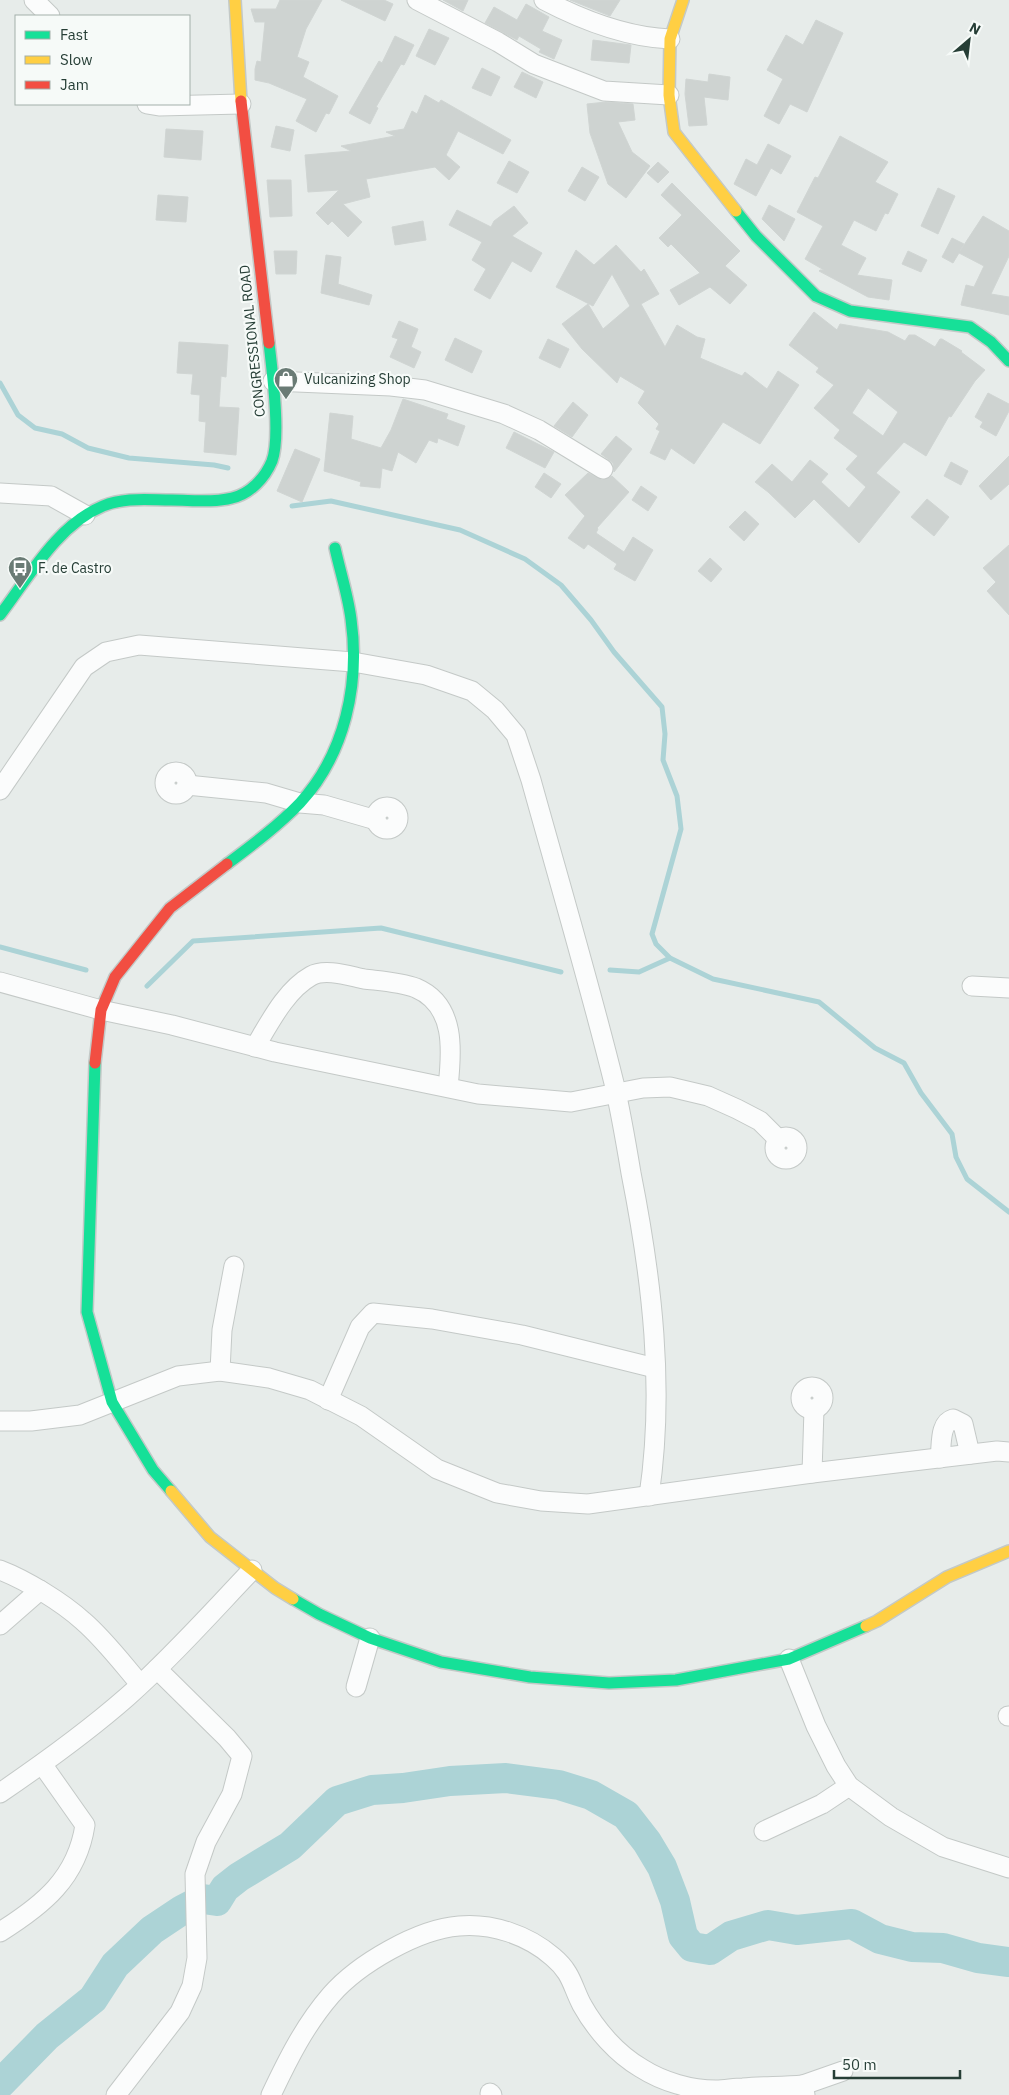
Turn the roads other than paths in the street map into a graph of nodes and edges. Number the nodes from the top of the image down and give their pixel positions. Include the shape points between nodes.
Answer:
1 (34, 0) edge
2 (235, 0) edge
3 (417, 0) edge
4 (544, 0) edge
5 (683, 0) edge
6 (49, 15) edge
7 (670, 39) junction
8 (669, 94) junction
9 (241, 104) junction
10 (153, 105) edge
11 (970, 327) junction
12 (993, 328) dead end
13 (1009, 361) edge
14 (273, 381) junction
15 (603, 469) dead end
16 (0, 493) edge
17 (85, 515) junction
18 (334, 548) dead end
19 (0, 616) edge
20 (353, 662) junction
21 (187, 784) dead end
22 (0, 790) edge
23 (300, 803) junction
24 (376, 820) dead end
25 (0, 982) edge
26 (972, 986) dead end
27 (1009, 988) edge
28 (101, 1010) junction
29 (255, 1046) junction
30 (448, 1087) junction
31 (616, 1094) junction
32 (778, 1139) dead end
33 (234, 1266) dead end
34 (655, 1368) junction
35 (220, 1371) junction
36 (328, 1400) junction
37 (112, 1402) junction
38 (814, 1409) dead end
39 (0, 1421) edge
40 (1009, 1452) edge
41 (970, 1454) junction
42 (940, 1458) junction
43 (812, 1473) junction
44 (649, 1496) junction
45 (1009, 1551) edge
46 (0, 1570) edge
47 (252, 1570) junction
48 (40, 1590) junction
49 (0, 1625) edge
50 (370, 1638) junction
51 (789, 1659) junction
52 (157, 1669) junction
53 (140, 1684) junction
54 (356, 1687) dead end
55 (42, 1764) junction
56 (849, 1786) junction
57 (0, 1794) edge
58 (764, 1831) dead end
59 (1009, 1868) edge
60 (0, 1932) edge
61 (842, 2071) dead end
62 (804, 2090) edge
63 (116, 2095) edge
64 (272, 2095) edge

1 - 6 street
2 - 9 street, CONGRESSIONAL ROAD
3 - 8 street via 534,64 604,91
4 - 7 street via 573,15 648,38
5 - 7 street
7 - 8 street
8 - 11 street via 674,132 688,152 756,236 816,296 850,310
9 - 10 street
9 - 14 street, CONGRESSIONAL ROAD
11 - 12 street
11 - 13 street via 990,340
14 - 15 street via 425,390 504,414 539,430
14 - 17 street, CONGRESSIONAL ROAD via 275,447 266,472 250,490 233,498 218,500 132,500 105,505
16 - 17 street via 51,496
17 - 19 street, CONGRESSIONAL ROAD via 40,561
18 - 20 street via 351,619
20 - 22 street via 139,645 106,652 84,667
20 - 23 street via 348,715 330,761
20 - 31 street via 426,675 472,691 495,710 516,735
21 - 23 street via 266,793
23 - 24 street via 324,805
23 - 28 street via 256,842 170,908 115,977
25 - 28 street
26 - 27 street
28 - 29 street
28 - 37 street via 96,1044 86,1312
29 - 30 street
29 - 30 street via 298,985 313,974 329,973 414,987 432,996 447,1019 452,1055
30 - 31 street via 478,1094 571,1102
31 - 32 street via 642,1088 670,1088 708,1096 760,1121
31 - 34 street via 642,1230 652,1302
33 - 35 street via 222,1330
34 - 36 street via 522,1335 432,1319 373,1313 360,1327
34 - 44 street via 655,1455
35 - 36 street via 269,1378 310,1390
35 - 37 street via 178,1376
36 - 44 street via 361,1416 437,1469 498,1493 541,1501 588,1504
37 - 39 street via 80,1415
37 - 47 street via 154,1470 210,1537
38 - 43 street
40 - 41 street
41 - 42 street
41 - 42 street via 964,1424 953,1419 943,1428
42 - 43 street
43 - 44 street
45 - 51 street via 947,1577 877,1621
46 - 48 street
47 - 50 street via 319,1614
47 - 52 street
48 - 49 street
48 - 53 street via 82,1620
50 - 51 street via 441,1662 530,1677 609,1683 676,1680
50 - 54 street
51 - 56 street via 816,1726
52 - 53 street
52 - 63 street via 242,1756 232,1794 206,1842 195,1874 198,1958 192,1986 180,2012
53 - 55 street
55 - 57 street
55 - 60 street via 85,1824 82,1844 69,1872 34,1910
56 - 58 street via 822,1804
56 - 59 street via 890,1817 943,1847
61 - 62 street
62 - 64 street via 688,2088 663,2079 620,2053 601,2032 582,2005 571,1977 554,1957 531,1941 506,1930 459,1926 437,1930 402,1944 351,1976 315,2015 298,2041

